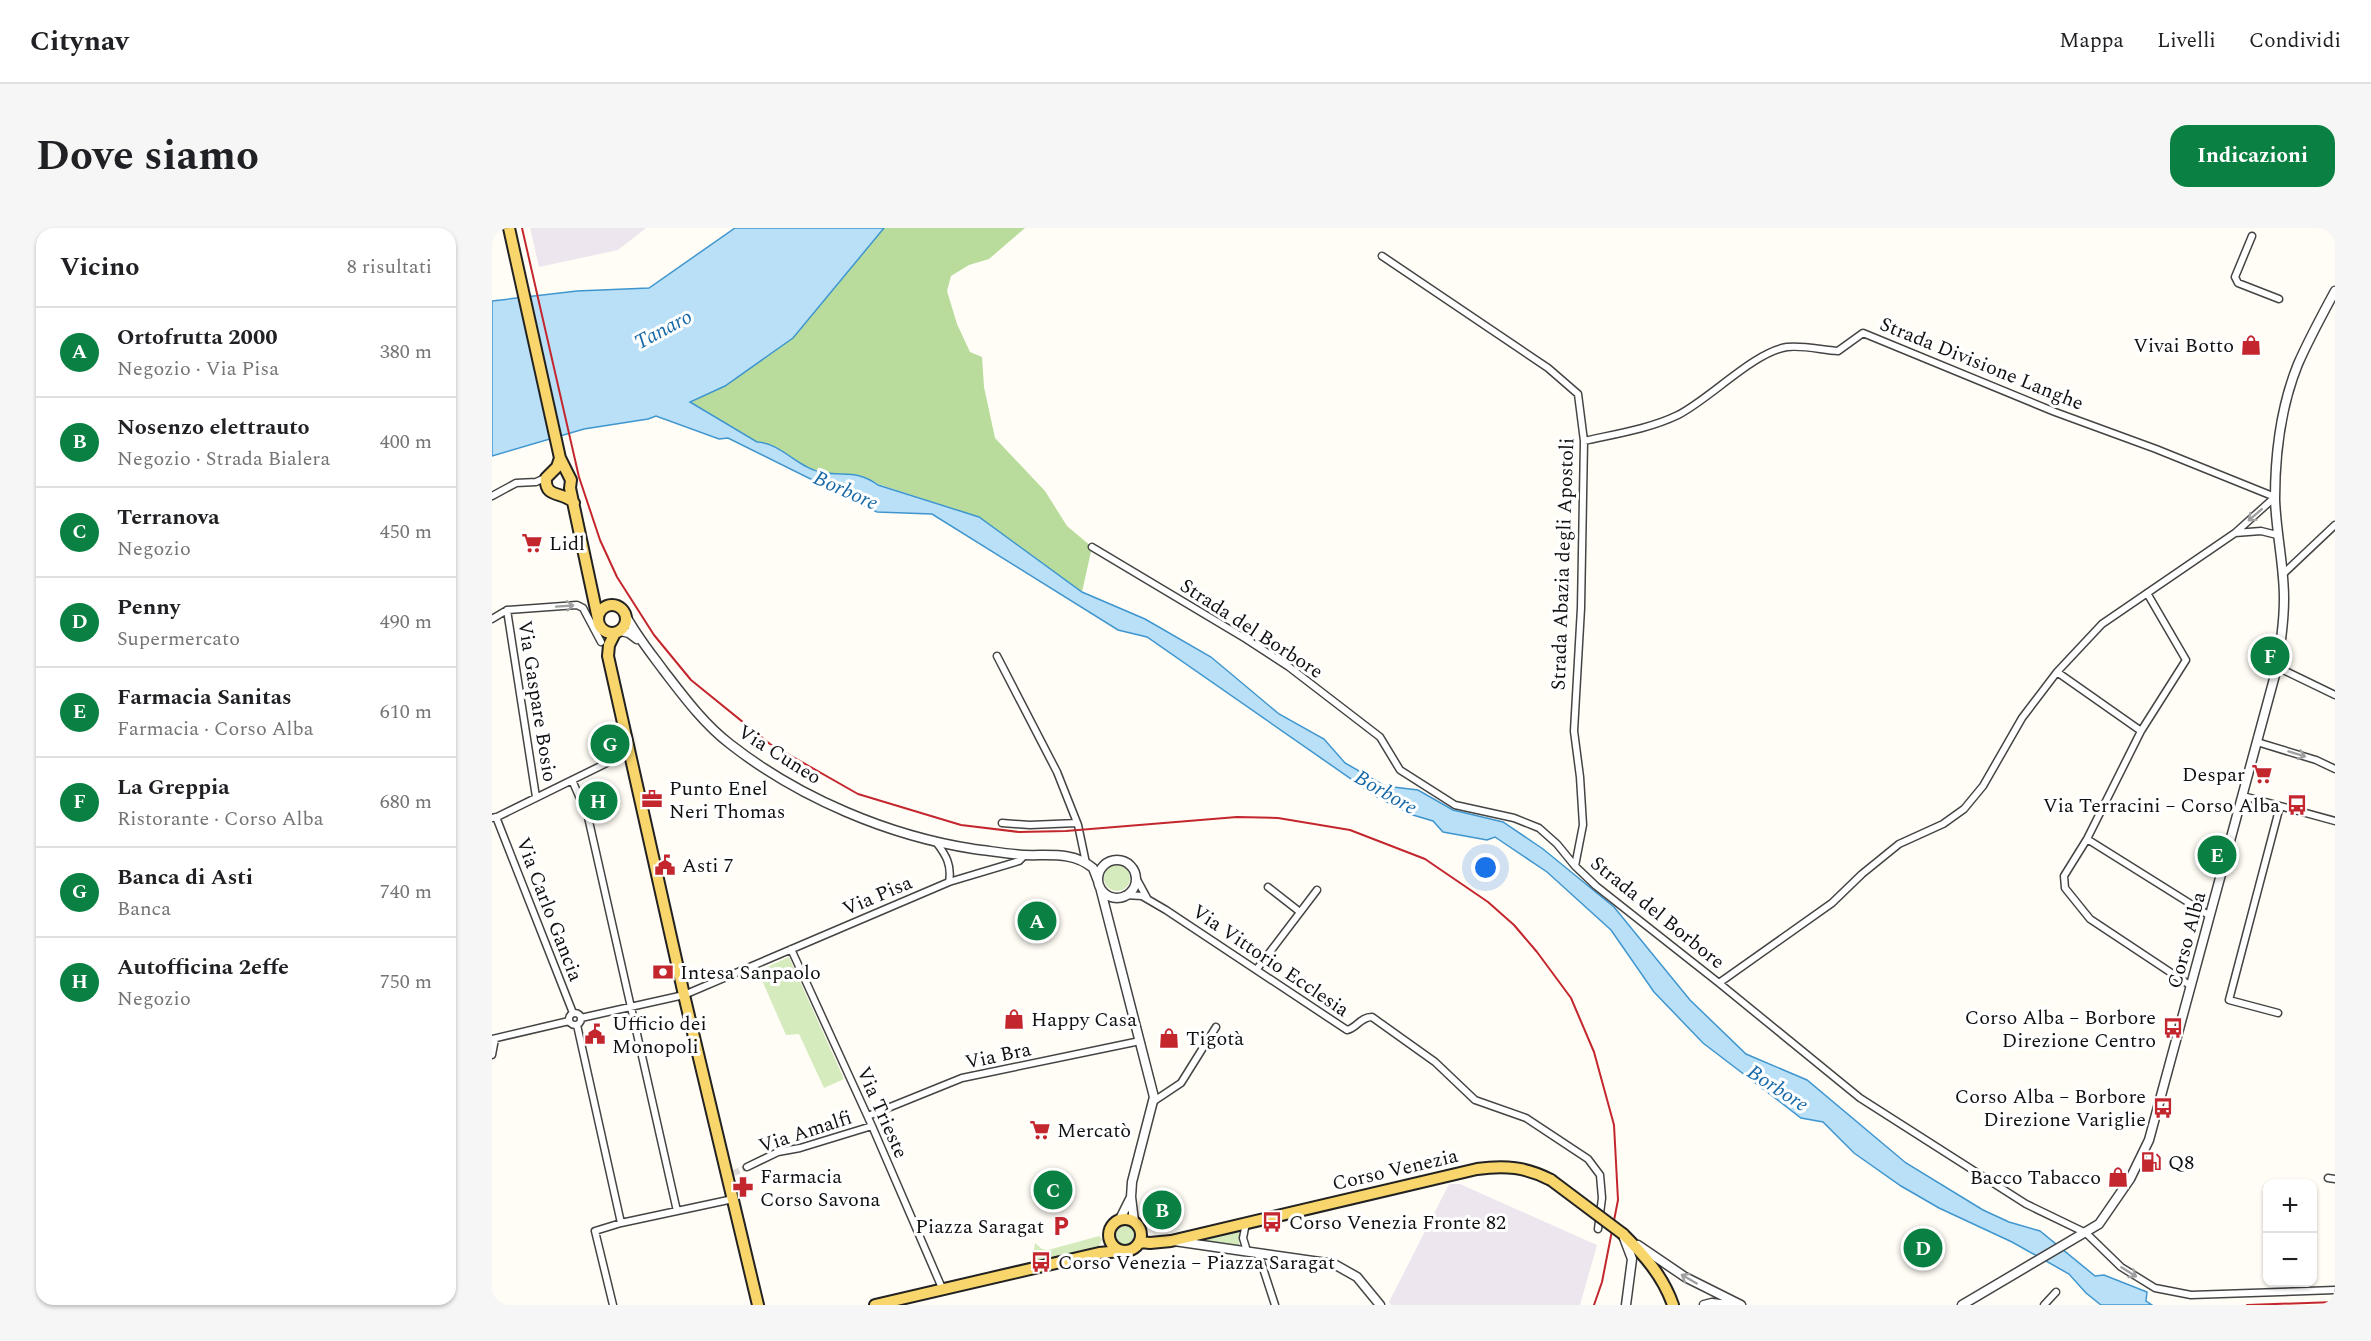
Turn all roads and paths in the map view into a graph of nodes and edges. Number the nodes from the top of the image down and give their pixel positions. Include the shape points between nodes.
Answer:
1 (509, 228) edge
2 (2252, 236) dead end
3 (1382, 256) dead end
4 (2335, 291) edge
5 (2279, 299) dead end
6 (1584, 441) junction
7 (560, 458) junction
8 (567, 473) junction
9 (546, 478) junction
10 (570, 488) junction
11 (560, 495) junction
12 (492, 496) edge
13 (2275, 498) junction
14 (574, 503) junction
15 (2335, 525) edge
16 (2235, 533) junction
17 (2277, 535) junction
18 (1092, 547) dead end
19 (590, 573) junction
20 (2282, 575) junction
21 (2147, 593) junction
22 (615, 606) junction
23 (507, 610) junction
24 (625, 614) junction
25 (492, 619) edge
26 (599, 623) junction
27 (618, 632) junction
28 (601, 642) junction
29 (644, 645) junction
30 (608, 656) junction
31 (997, 656) dead end
32 (2277, 667) junction
33 (2057, 672) junction
34 (2335, 695) edge
35 (2140, 731) junction
36 (2257, 742) junction
37 (629, 752) junction
38 (2335, 769) edge
39 (572, 780) junction
40 (2243, 796) junction
41 (536, 797) junction
42 (2280, 806) junction
43 (493, 818) edge
44 (2335, 821) edge
45 (1002, 823) dead end
46 (1077, 823) junction
47 (2087, 839) junction
48 (935, 841) junction
49 (1025, 855) junction
50 (1111, 861) junction
51 (1086, 863) junction
52 (1575, 866) junction
53 (1135, 876) junction
54 (949, 882) junction
55 (1099, 884) junction
56 (1268, 887) dead end
57 (1317, 890) dead end
58 (1122, 896) junction
59 (1148, 898) junction
60 (1300, 912) junction
61 (1108, 913) junction
62 (2210, 916) junction
63 (791, 949) junction
64 (1257, 969) junction
65 (1719, 983) junction
66 (2191, 986) junction
67 (684, 995) junction
68 (630, 1007) junction
69 (573, 1013) junction
70 (2278, 1013) dead end
71 (582, 1018) junction
72 (569, 1021) junction
73 (577, 1025) junction
74 (1216, 1027) dead end
75 (494, 1039) edge
76 (1140, 1041) junction
77 (492, 1055) edge
78 (1154, 1101) junction
79 (868, 1116) junction
80 (872, 1126) junction
81 (747, 1167) tunnel mouth
82 (1131, 1197) junction
83 (733, 1199) junction
84 (677, 1211) junction
85 (1120, 1219) junction
86 (1134, 1221) junction
87 (621, 1223) junction
88 (1246, 1223) junction
89 (1598, 1229) dead end
90 (2086, 1233) junction
91 (1623, 1234) junction
92 (1109, 1241) junction
93 (1171, 1241) junction
94 (1140, 1242) junction
95 (1121, 1251) junction
96 (1246, 1251) junction
97 (1258, 1253) junction
98 (1100, 1254) junction
99 (942, 1288) junction
100 (2335, 1290) edge
101 (2056, 1292) dead end
102 (613, 1305) edge
103 (758, 1305) edge
104 (875, 1305) edge
105 (1275, 1305) edge
106 (1380, 1305) edge
107 (1626, 1305) edge
108 (1673, 1305) edge
109 (1704, 1305) edge
110 (1728, 1305) edge
111 (1741, 1305) edge
112 (1962, 1305) edge
113 (2044, 1305) edge

1 - 7 main road
2 - 5 street via 2236,280
3 - 6 street, Strada Abazia degli Apostoli via 1548,369 1578,394
4 - 13 street, Corso Alba via 2298,366 2289,395 2277,450
6 - 13 street, Strada Divisione Langhe via 1643,428 1677,415 1768,352 1789,347 1838,351 1863,333
6 - 52 street, Strada Abazia degli Apostoli via 1574,730 1583,825
7 - 8 main road
7 - 9 main road
8 - 9 main road via 560,470
8 - 10 main road
9 - 11 main road via 552,493
9 - 12 street via 516,483
10 - 11 main road
10 - 14 main road
11 - 14 main road
13 -> 16 street
13 - 17 street, Corso Alba
14 - 19 main road
15 - 20 street
16 - 17 street via 2261,531
16 - 21 street
17 - 20 street, Corso Alba
18 - 52 street, Strada del Borbore via 1289,667 1380,737 1400,770 1455,805 1514,818 1539,828
19 - 22 main road via 602,598
19 - 26 main road
20 - 32 street, Corso Alba via 2283,617
21 - 33 street via 2102,624
21 - 35 street via 2186,660
22 - 24 main road
22 - 26 main road via 603,608
23 - 25 street
23 -> 28 street via 580,606
23 - 41 street, Via Gaspare Bosio
24 - 27 main road via 626,623
24 - 29 street, Via Cuneo
26 - 27 main road via 606,632
26 - 28 main road
27 - 29 street, Via Cuneo via 629,633
27 - 30 main road via 609,645
28 - 30 main road
29 - 48 street, Via Cuneo via 710,726 775,776 890,830
30 - 37 main road
31 - 46 street via 1058,772
32 - 34 street
32 - 36 street, Corso Alba
33 - 35 street
33 - 65 street via 2022,718 1983,786 1965,809 1899,844 1832,903
35 - 47 street
36 -> 38 street
36 - 40 street, Corso Alba
37 - 39 street
37 - 67 main road
39 - 41 street
39 - 68 street via 588,818
40 - 42 street
40 - 62 street, Corso Alba
41 - 43 street
42 - 44 street
42 - 70 street via 2229,1000
43 - 69 street, Via Carlo Gancia
45 - 46 street
46 - 51 street
47 - 62 street
47 - 66 street via 2064,876 2065,888 2090,919
48 - 49 street, Via Cuneo
48 - 54 street via 949,862
49 - 51 street, Via Pisa via 1064,855
49 - 54 street, Via Pisa via 1019,861
50 - 51 street, Via Pisa
50 - 53 street via 1127,863
50 - 55 street via 1102,867
51 - 55 street via 1095,871
52 - 65 street, Strada del Borbore
53 - 58 street via 1132,890
53 - 59 street, Via Vittorio Ecclesia
54 - 63 street, Via Pisa
55 - 58 street via 1106,894
55 - 61 street
56 - 60 street
57 - 60 street
58 - 59 street, Via Vittorio Ecclesia
58 - 61 street
59 - 64 street, Via Vittorio Ecclesia
60 - 64 street
61 - 76 street
62 - 66 street, Corso Alba
63 - 67 street, Via Pisa
63 - 79 street, Via Trieste
64 - 89 street, Via Vittorio Ecclesia via 1347,1030 1372,1017 1435,1062 1475,1100 1526,1118 1588,1159 1600,1174
65 - 90 street, Strada del Borbore via 1860,1098 2026,1204
66 - 90 street, Corso Alba via 2144,1152 2109,1211
67 - 68 street, Via Pisa
67 - 83 main road via 731,1174
68 - 71 street, Via Pisa
68 - 84 street
69 - 71 street
69 - 72 street
71 - 73 street
72 - 73 street
72 - 75 street
73 - 87 street
74 - 78 street via 1181,1083
75 - 77 street
76 - 78 street
76 - 79 street, Via Bra via 962,1078
78 - 82 street
79 - 80 street, Via Trieste
80 - 81 street, Via Amalfi via 778,1152
80 - 99 street, Via Trieste
82 - 85 street
82 - 86 street
83 - 84 street
83 - 103 main road
84 - 87 street
85 - 86 main road
85 - 92 main road via 1110,1228
86 - 94 main road via 1140,1231
87 - 102 street via 595,1231
88 - 91 main road, Corso Venezia, bridge via 1498,1166 1534,1171 1551,1180
88 - 93 main road, Corso Venezia
88 - 96 street
90 -> 100 street, Strada del Borbore via 2121,1267 2155,1288 2175,1294
90 - 112 street, Corso Alba
91 - 107 street via 1632,1259
91 - 108 main road, Corso Venezia via 1656,1271
111 -> 91 street via 1685,1277
92 - 95 main road
92 - 98 main road
93 - 94 main road, Corso Venezia
93 - 96 street, Corso Venezia
94 - 95 main road via 1132,1250
95 - 98 main road
96 - 97 street, Corso Venezia
97 - 105 street
97 - 106 street, Corso Venezia via 1334,1264 1357,1277
98 - 99 main road
99 - 104 main road
101 - 113 street
109 - 110 street

